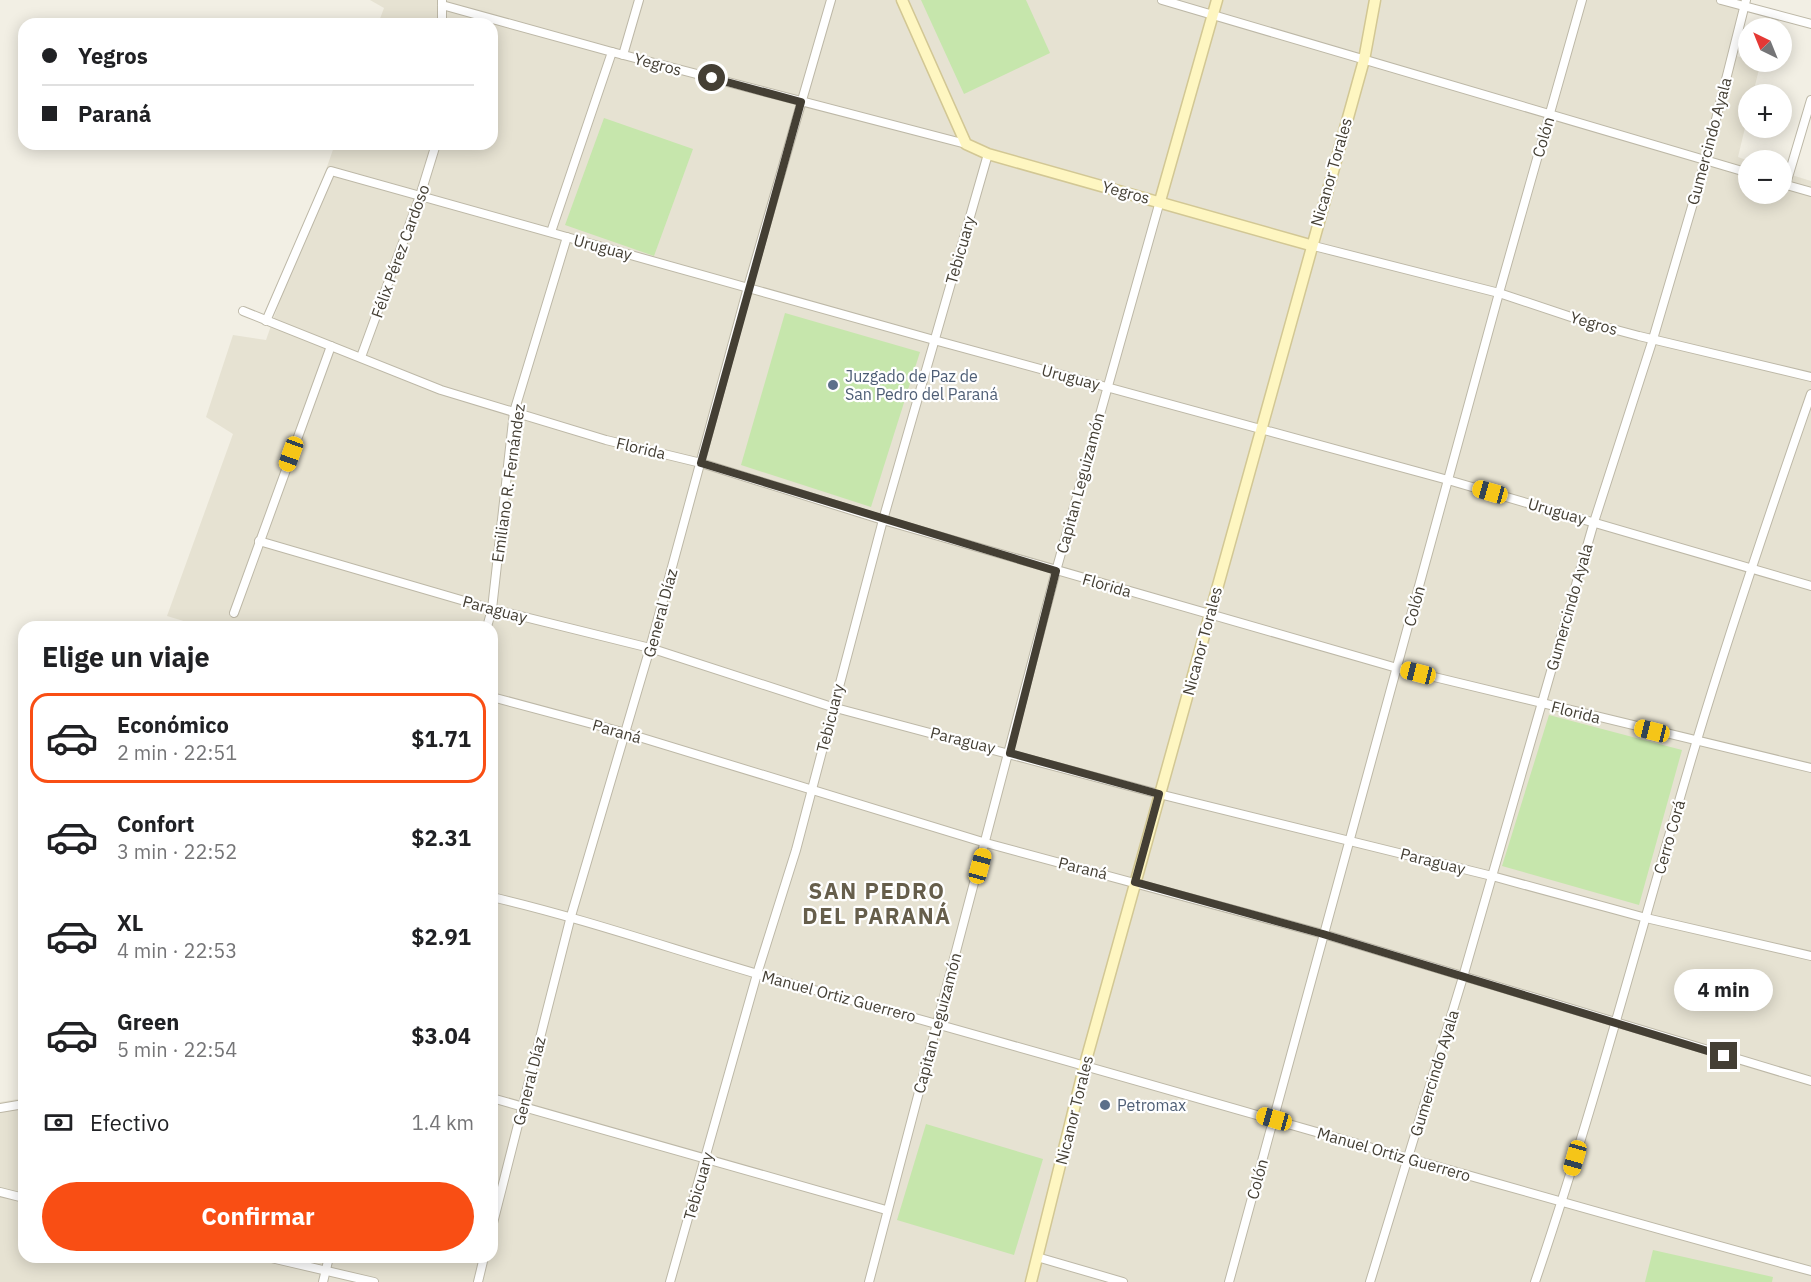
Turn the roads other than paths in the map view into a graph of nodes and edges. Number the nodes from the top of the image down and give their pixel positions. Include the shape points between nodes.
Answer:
1 (639, 0) edge
2 (831, 0) edge
3 (902, 0) edge
4 (1162, 0) edge
5 (1217, 0) edge
6 (1375, 0) edge
7 (1582, 0) edge
8 (1721, 0) edge
9 (442, 2) edge
10 (1745, 3) edge
11 (1213, 15) junction
12 (442, 18) edge
13 (496, 18) edge
14 (498, 18) edge
15 (1811, 24) edge
16 (612, 52) junction
17 (623, 55) junction
18 (1364, 60) junction
19 (1811, 100) edge
20 (801, 102) junction
21 (1550, 112) junction
22 (966, 144) junction
23 (434, 150) edge
24 (988, 154) junction
25 (1706, 159) junction
26 (1792, 159) edge
27 (1738, 169) edge
28 (1792, 186) edge
29 (1811, 192) edge
30 (420, 196) junction
31 (1160, 201) junction
32 (552, 232) junction
33 (567, 237) junction
34 (1310, 245) junction
35 (748, 286) junction
36 (1498, 293) junction
37 (243, 311) dead end
38 (266, 321) junction
39 (1653, 339) junction
40 (934, 340) junction
41 (331, 346) junction
42 (361, 357) junction
43 (1811, 377) edge
44 (1106, 387) junction
45 (1811, 394) edge
46 (514, 412) junction
47 (1259, 430) junction
48 (701, 463) junction
49 (1448, 480) junction
50 (883, 519) junction
51 (1594, 522) junction
52 (259, 541) junction
53 (1750, 570) junction
54 (1056, 571) junction
55 (1811, 586) edge
56 (492, 609) junction
57 (234, 613) dead end
58 (1209, 615) junction
59 (489, 621) edge
60 (650, 648) junction
61 (1397, 668) junction
62 (498, 699) edge
63 (1542, 704) junction
64 (832, 707) junction
65 (626, 733) junction
66 (1697, 742) junction
67 (1010, 753) junction
68 (1811, 768) edge
69 (812, 791) junction
70 (1159, 794) junction
71 (1351, 840) junction
72 (986, 843) junction
73 (1492, 876) junction
74 (1135, 882) junction
75 (498, 898) edge
76 (571, 916) junction
77 (1646, 918) junction
78 (1323, 934) junction
79 (1811, 956) edge
80 (758, 974) junction
81 (1463, 977) junction
82 (938, 1023) junction
83 (1615, 1024) junction
84 (1085, 1064) junction
85 (1811, 1081) edge
86 (498, 1100) edge
87 (18, 1105) edge
88 (523, 1106) junction
89 (0, 1108) edge
90 (1274, 1119) junction
91 (1408, 1158) junction
92 (705, 1160) junction
93 (0, 1192) edge
94 (18, 1196) edge
95 (1562, 1203) junction
96 (498, 1204) edge
97 (886, 1210) junction
98 (1037, 1257) junction
99 (292, 1263) edge
100 (328, 1263) edge
101 (483, 1263) edge
102 (326, 1271) junction
103 (1811, 1271) edge
104 (323, 1282) edge
105 (374, 1282) edge
106 (478, 1282) edge
107 (670, 1282) edge
108 (869, 1282) edge
109 (1031, 1282) edge
110 (1123, 1282) edge
111 (1229, 1282) edge
112 (1370, 1282) edge
113 (1535, 1282) edge

1 - 17 street
2 - 20 street, General Díaz
3 - 22 street
4 - 11 street
5 - 11 street, Capitan Leguizamón
6 - 18 street, Nicanor Torales
7 - 21 street, Colón
8 - 10 street
9 - 12 street
9 - 13 street, Yegros
10 - 15 street
10 - 25 street, Gumercindo Ayala
11 - 18 street
11 - 31 street, Capitan Leguizamón
14 - 16 street, Yegros
16 - 17 street, Yegros
16 - 32 street
17 - 20 street, Yegros
18 - 21 street
18 - 34 street, Nicanor Torales
19 - 26 street
20 - 22 street, Yegros
20 - 35 street, General Díaz
21 - 25 street
21 - 36 street, Colón
22 - 24 street, Yegros
23 - 30 street, Félix Pérez Cardoso
24 - 31 street, Yegros
24 - 40 street, Tebicuary
25 - 27 street
25 - 39 street, Gumercindo Ayala
28 - 29 street
30 - 32 street, Uruguay
30 - 38 street, Uruguay via 331,171
30 - 42 street, Félix Pérez Cardoso
31 - 34 street, Yegros
31 - 44 street, Capitan Leguizamón
32 - 33 street, Uruguay
33 - 35 street, Uruguay
33 - 46 street, Emiliano R. Fernández
34 - 36 street, Yegros
34 - 47 street, Nicanor Torales
35 - 40 street, Uruguay
35 - 48 street, General Díaz
36 - 39 street, Yegros
36 - 49 street, Colón
37 - 38 street, Florida
38 - 41 street, Florida
39 - 43 street, Yegros
39 - 51 street, Gumercindo Ayala
40 - 44 street, Uruguay
40 - 50 street, Tebicuary
41 - 42 street, Florida
41 - 52 street
42 - 46 street, Florida via 441,390
44 - 47 street, Uruguay
44 - 54 street, Capitan Leguizamón
45 - 53 street, Cerro Corá
46 - 48 street, Florida
46 - 56 street, Emiliano R. Fernández
47 - 49 street, Uruguay
47 - 58 street, Nicanor Torales
48 - 50 street, Florida
48 - 60 street, General Díaz
49 - 51 street, Uruguay
49 - 61 street, Colón
50 - 54 street, Florida
50 - 64 street, Tebicuary
51 - 53 street, Uruguay
51 - 63 street, Gumercindo Ayala
52 - 56 street, Paraguay
52 - 57 street
53 - 55 street, Uruguay
53 - 66 street, Cerro Corá
54 - 58 street, Florida
54 - 67 street, Capitan Leguizamón
56 - 59 street, Emiliano R. Fernández
56 - 60 street, Paraguay
58 - 61 street, Florida
58 - 70 street, Nicanor Torales
60 - 64 street, Paraguay
60 - 65 street, General Díaz
61 - 63 street, Florida
61 - 71 street, Colón
62 - 65 street, Paraná
63 - 66 street, Florida
63 - 73 street, Gumercindo Ayala
64 - 67 street, Paraguay
64 - 69 street, Tebicuary
65 - 69 street, Paraná
65 - 76 street, General Díaz
66 - 68 street, Florida
66 - 77 street, Cerro Corá
67 - 70 street, Paraguay
67 - 72 street, Capitan Leguizamón
69 - 72 street, Paraná
69 - 80 street, Tebicuary
70 - 71 street, Paraguay
70 - 74 street, Nicanor Torales
71 - 73 street, Paraguay
71 - 78 street, Colón
72 - 74 street, Paraná
72 - 82 street, Capitan Leguizamón
73 - 77 street, Paraguay
73 - 81 street, Gumercindo Ayala
74 - 78 street, Paraná
74 - 84 street, Nicanor Torales
75 - 76 street, Manuel Ortiz Guerrero
76 - 80 street, Manuel Ortiz Guerrero
76 - 88 street, General Díaz
77 - 79 street, Paraguay
77 - 83 street, Cerro Corá
78 - 81 street, Paraná
78 - 90 street, Colón
80 - 82 street, Manuel Ortiz Guerrero
80 - 92 street, Tebicuary
81 - 83 street, Paraná
81 - 91 street, Gumercindo Ayala
82 - 84 street, Manuel Ortiz Guerrero
82 - 97 street, Capitan Leguizamón
83 - 85 street, Paraná
83 - 95 street, Cerro Corá
84 - 90 street, Manuel Ortiz Guerrero
84 - 98 street, Nicanor Torales
86 - 88 street
87 - 89 street
88 - 92 street
88 - 96 street, General Díaz
90 - 91 street, Manuel Ortiz Guerrero
90 - 111 street, Colón
91 - 95 street, Manuel Ortiz Guerrero
91 - 112 street, Gumercindo Ayala
92 - 97 street
92 - 107 street, Tebicuary
93 - 94 street
95 - 103 street, Manuel Ortiz Guerrero
95 - 113 street, Cerro Corá
97 - 108 street, Capitan Leguizamón
98 - 109 street, Nicanor Torales
98 - 110 street
99 - 102 street
100 - 102 street
101 - 106 street
102 - 104 street
102 - 105 street

